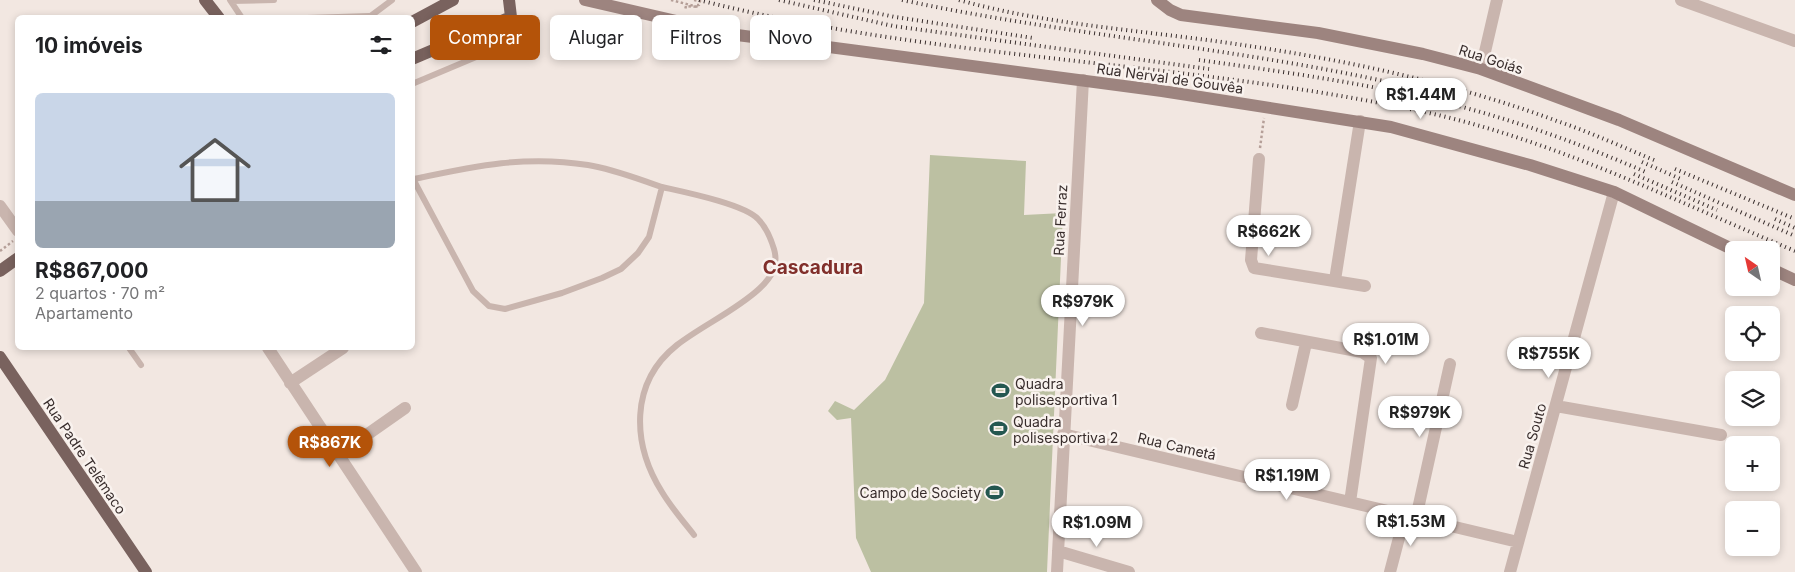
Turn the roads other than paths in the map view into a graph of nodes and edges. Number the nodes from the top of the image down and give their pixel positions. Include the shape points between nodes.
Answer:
1 (205, 0) edge
2 (231, 0) edge
3 (274, 0) edge
4 (392, 0) edge
5 (453, 0) edge
6 (509, 0) edge
7 (585, 0) edge
8 (1497, 0) edge
9 (1681, 0) edge
10 (1160, 3) edge
11 (217, 15) edge
12 (240, 15) edge
13 (372, 15) edge
14 (512, 15) edge
15 (415, 20) edge
16 (1795, 41) edge
17 (430, 51) edge
18 (415, 58) edge
19 (469, 60) edge
20 (1481, 70) junction
21 (1083, 80) junction
22 (415, 83) edge
23 (1360, 121) junction
24 (1259, 159) road end
25 (415, 178) edge
26 (415, 182) edge
27 (662, 187) junction
28 (1614, 192) junction
29 (1795, 195) edge
30 (0, 206) edge
31 (15, 226) edge
32 (1725, 246) edge
33 (15, 260) edge
34 (0, 271) edge
35 (1780, 273) edge
36 (1335, 280) junction
37 (1795, 280) edge
38 (1365, 286) dead end
39 (1262, 334) dead end
40 (1306, 343) junction
41 (130, 350) edge
42 (269, 350) edge
43 (340, 350) edge
44 (0, 357) edge
45 (141, 364) dead end
46 (1450, 364) dead end
47 (290, 383) junction
48 (1292, 405) dead end
49 (1556, 406) junction
50 (405, 408) dead end
51 (1063, 434) junction
52 (1721, 435) dead end
53 (338, 455) junction
54 (1350, 502) junction
55 (1411, 517) junction
56 (694, 535) dead end
57 (1518, 542) junction
58 (1058, 551) junction
59 (146, 572) edge
60 (416, 572) edge
61 (1057, 572) edge
62 (1129, 572) edge
63 (1390, 572) edge
64 (1510, 572) edge

1 - 11 main road
2 - 3 lane
2 - 12 lane
4 - 13 lane
5 - 15 main road
6 - 14 main road
7 - 21 main road, Rua Nerval de Gouvêa via 736,35
8 - 20 street
9 - 16 street
10 - 20 main road, Rua Goiás via 1181,15 1318,33 1423,54
17 - 18 main road
19 - 22 lane
20 - 29 main road, Rua Goiás via 1619,120
21 - 23 main road, Rua Nerval de Gouvêa
21 - 51 street, Rua Ferraz
23 - 28 main road, Rua Nerval de Gouvêa via 1417,133
23 - 36 street
24 - 36 street via 1252,264 1258,269
25 - 27 lane via 490,163 541,160 590,165
26 - 27 lane via 473,291 489,306 505,309 562,293 621,269 649,237
27 - 56 lane via 750,213 771,238 776,255 771,277 758,290 664,357 654,369 643,396 639,429 645,456 662,492
28 - 32 main road, Rua Nerval de Gouvêa
28 - 49 street, Rua Souto
30 - 31 street
33 - 34 main road
35 - 37 main road
36 - 38 street
39 - 40 street
40 - 48 street
40 - 54 street via 1362,352 1371,358
41 - 45 lane
42 - 47 street
43 - 47 street
44 - 59 main road, Rua Padre Telêmaco
46 - 55 street
47 - 53 street
49 - 52 street
49 - 57 street, Rua Souto
50 - 53 street
51 - 54 street, Rua Cametá
51 - 58 street, Rua Ferraz
53 - 60 street
54 - 55 street, Rua Cametá
55 - 57 street, Rua Cametá
55 - 63 street
57 - 64 street, Rua Souto
58 - 61 street, Rua Ferraz
58 - 62 street

